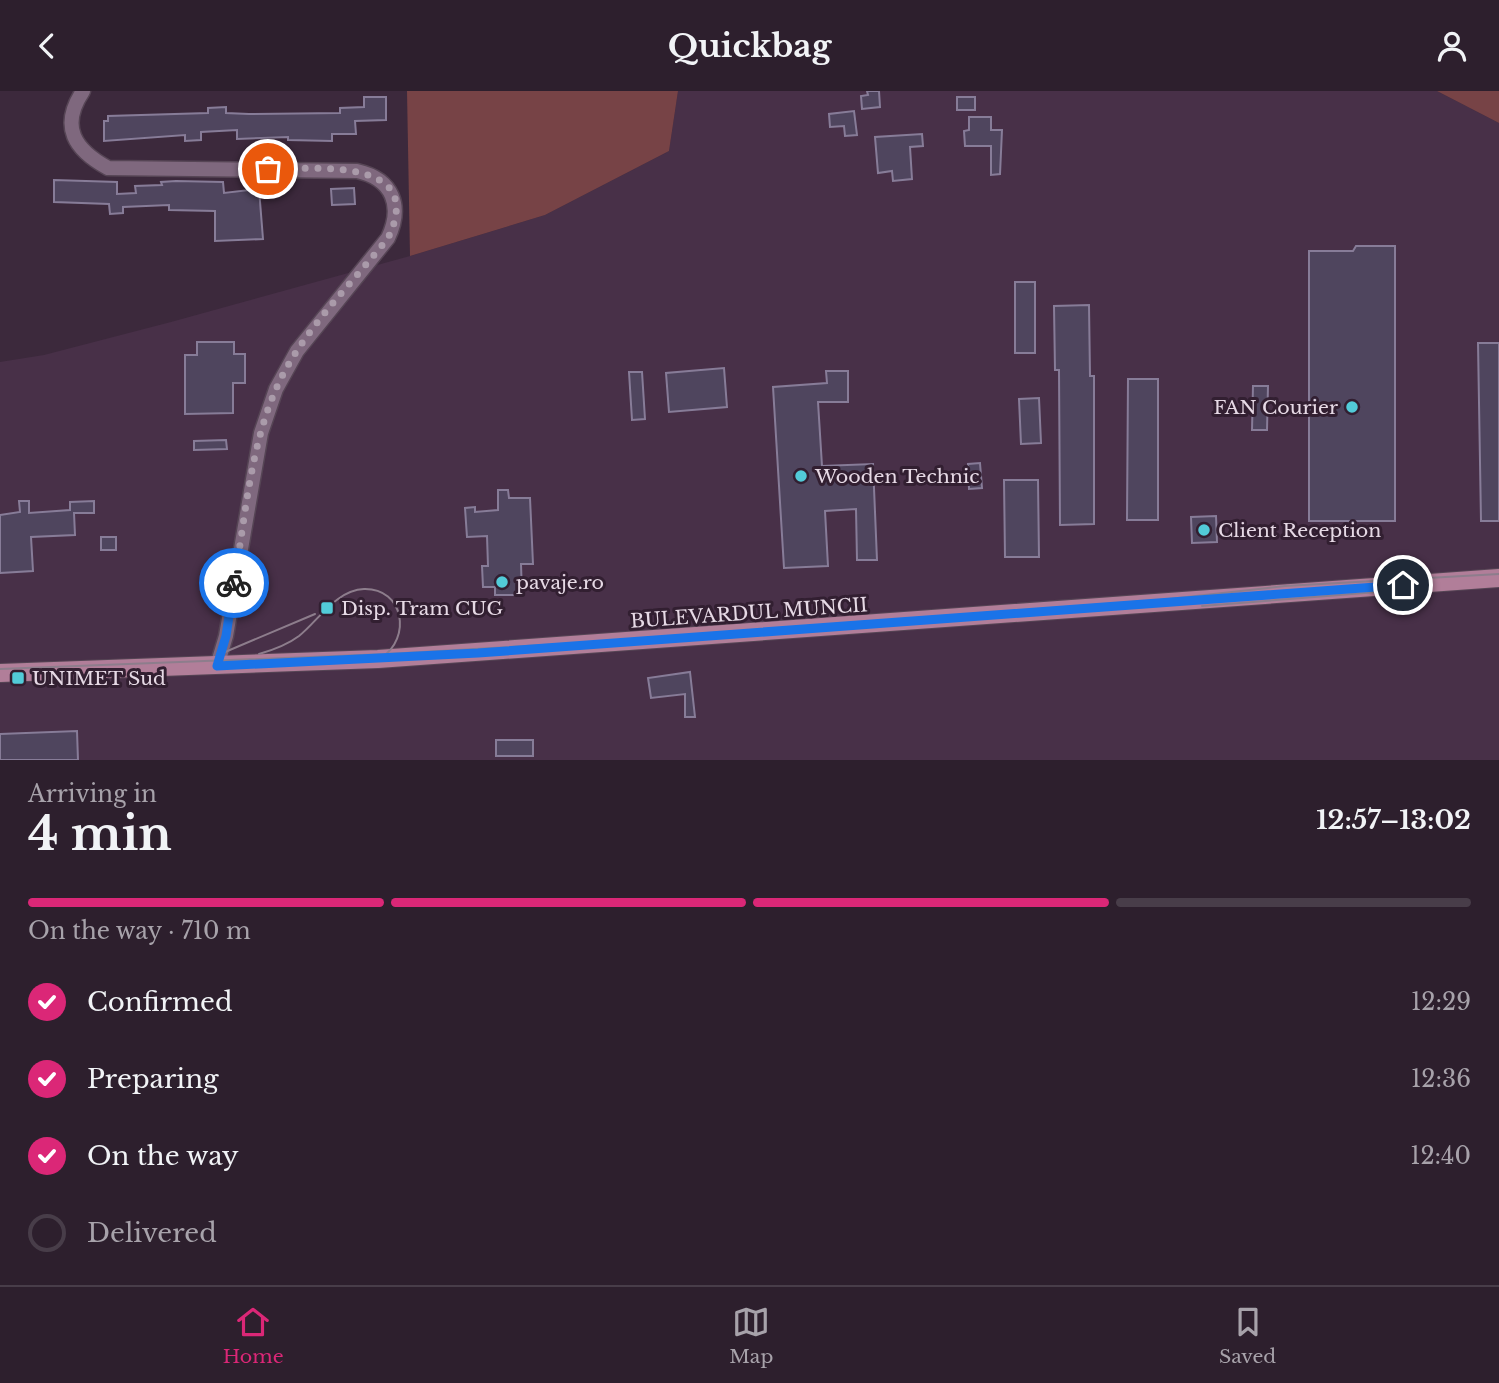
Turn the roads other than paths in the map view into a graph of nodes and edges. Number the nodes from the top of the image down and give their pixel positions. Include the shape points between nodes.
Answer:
1 (83, 91) edge
2 (1499, 578) edge
3 (217, 666) junction
4 (0, 674) edge

1 - 3 street via 71,129 85,155 108,168 357,171 386,183 394,202 395,224 388,238 297,351 276,389 261,433
2 - 3 main road, BULEVARDUL MUNCII via 466,653
3 - 4 main road, BULEVARDUL MUNCII

